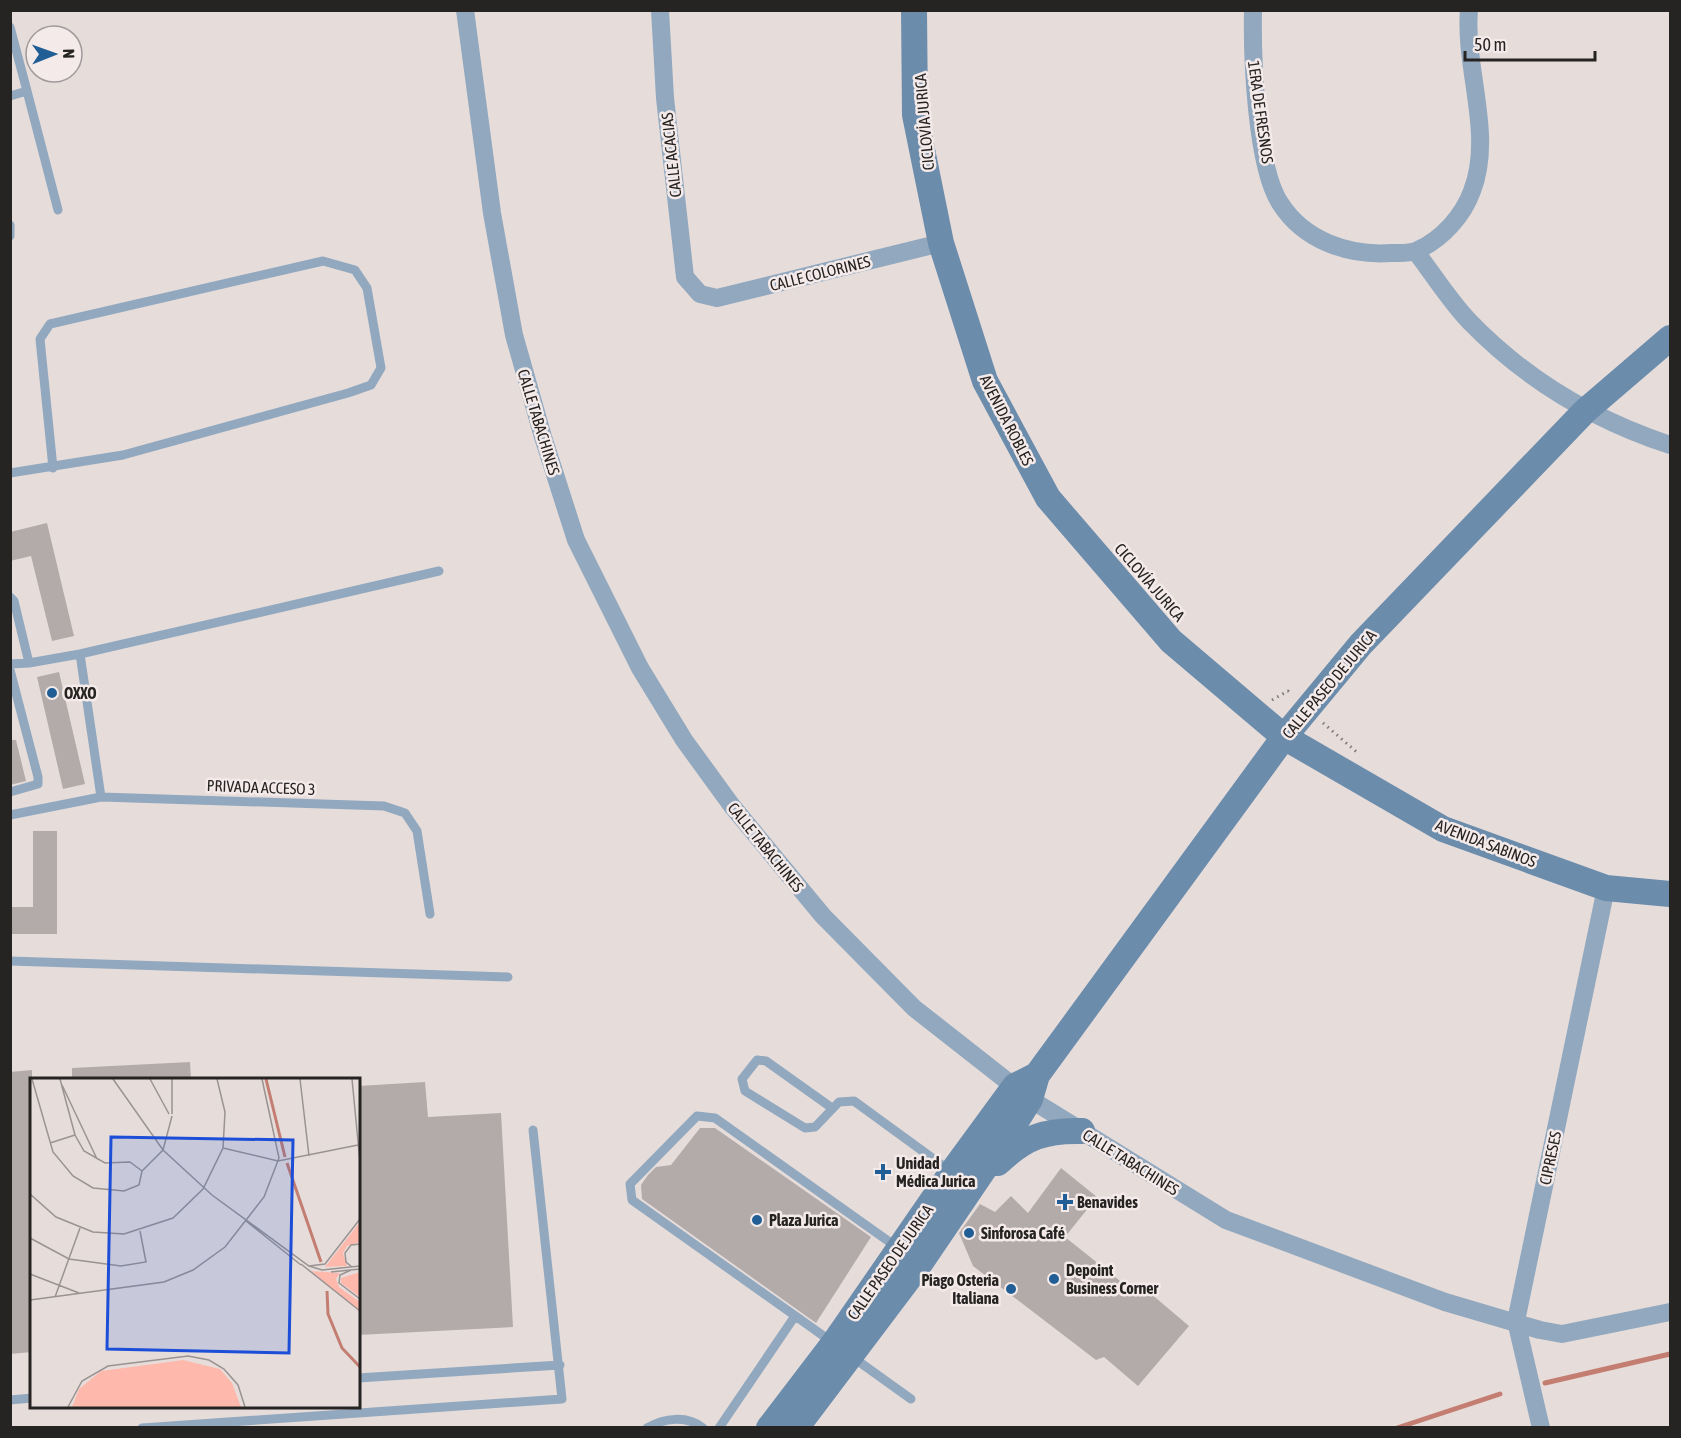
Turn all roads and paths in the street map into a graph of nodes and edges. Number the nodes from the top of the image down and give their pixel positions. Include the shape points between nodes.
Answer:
1 (465, 10) edge
2 (660, 10) edge
3 (914, 10) edge
4 (1253, 10) edge
5 (1469, 10) edge
6 (10, 27) edge
7 (27, 91) junction
8 (10, 96) edge
9 (58, 210) dead end
10 (10, 225) edge
11 (10, 236) edge
12 (940, 243) junction
13 (1416, 252) junction
14 (700, 294) joint
15 (1671, 338) edge
16 (1585, 411) junction
17 (1671, 445) edge
18 (53, 468) junction
19 (10, 473) edge
20 (439, 571) dead end
21 (10, 597) edge
22 (80, 654) junction
23 (28, 663) junction
24 (10, 664) edge
25 (10, 670) edge
26 (1266, 703) dead end
27 (1306, 710) junction
28 (1284, 737) junction
29 (1360, 756) dead end
30 (10, 792) edge
31 (101, 797) junction
32 (10, 815) edge
33 (1606, 888) junction
34 (1671, 894) edge
35 (430, 914) dead end
36 (10, 961) edge
37 (508, 976) dead end
38 (1028, 1087) junction
39 (832, 1108) junction
40 (533, 1130) dead end
41 (1082, 1131) junction
42 (952, 1172) junction
43 (962, 1198) junction
44 (909, 1257) junction
45 (1671, 1312) edge
46 (795, 1316) junction
47 (1516, 1321) junction
48 (842, 1349) junction
49 (560, 1365) junction
50 (360, 1378) edge
51 (30, 1398) edge
52 (911, 1399) dead end
53 (10, 1400) edge
54 (1539, 1420) edge
55 (142, 1428) edge
56 (647, 1428) edge
57 (703, 1428) edge
58 (719, 1428) edge
59 (769, 1428) edge
60 (796, 1428) edge

1 - 38 street, CALLE TABACHINES via 492,213 514,335 576,540 640,668 732,806 823,916 914,1008
2 - 14 street, CALLE ACACIAS via 665,98 685,277
3 - 12 street, AVENIDA ROBLES via 915,115
4 - 13 street, 1ERA DE FRESNOS via 1252,50 1265,160 1280,203 1304,230 1337,248 1368,255
5 - 13 street via 1467,37 1481,155 1472,192 1458,216 1440,238
6 - 7 lane
7 - 8 lane
7 - 9 lane
10 - 11 lane
12 - 14 street, CALLE COLORINES via 717,298
12 - 28 street, AVENIDA ROBLES via 985,381 1048,498 1171,641
13 - 16 street via 1469,321 1545,386
15 - 16 street, CALLE PASEO DE JURICA
16 - 17 street
16 - 27 street, CALLE PASEO DE JURICA via 1361,644
18 - 18 lane via 123,455 370,385 381,368 367,288 356,270 323,261 50,324 40,339
18 - 19 lane
20 - 22 lane
21 - 23 lane
22 - 23 lane
22 - 31 lane
23 - 24 lane
25 - 30 lane via 38,784
26 - 27 path via 1288,691
27 - 28 street, CALLE PASEO DE JURICA
27 - 29 path
28 - 33 street, AVENIDA SABINOS via 1443,829
28 - 38 street, CALLE PASEO DE JURICA
31 - 32 lane, PRIVADA ACCESO 3
31 - 35 lane, PRIVADA ACCESO 3 via 384,806 405,813 417,831
33 - 34 street, AVENIDA SABINOS
33 - 47 street, CIPRESES
36 - 37 lane
38 - 41 street, CALLE TABACHINES
38 - 42 street, CALLE PASEO DE JURICA
38 - 43 street, CALLE PASEO DE JURICA
39 - 39 lane via 815,1126 805,1128 745,1091 742,1079 757,1060 766,1061
39 - 42 lane via 839,1102 854,1101
40 - 49 lane
41 - 43 street via 1054,1132 1018,1143
41 - 47 street, CALLE TABACHINES via 1226,1220 1445,1302
42 - 44 street, CALLE PASEO DE JURICA
43 - 44 street, CALLE PASEO DE JURICA
44 - 46 lane via 715,1118 697,1116 630,1184 632,1200
44 - 48 street, CALLE PASEO DE JURICA
45 - 47 street, CALLE TABACHINES via 1562,1334
46 - 48 lane
46 - 58 lane
47 - 54 street, CIPRESES
48 - 52 lane
48 - 59 street, CALLE PASEO DE JURICA
48 - 60 street, CALLE PASEO DE JURICA
49 - 50 lane
49 - 55 lane via 560,1400
51 - 53 lane
56 - 57 lane via 673,1418

